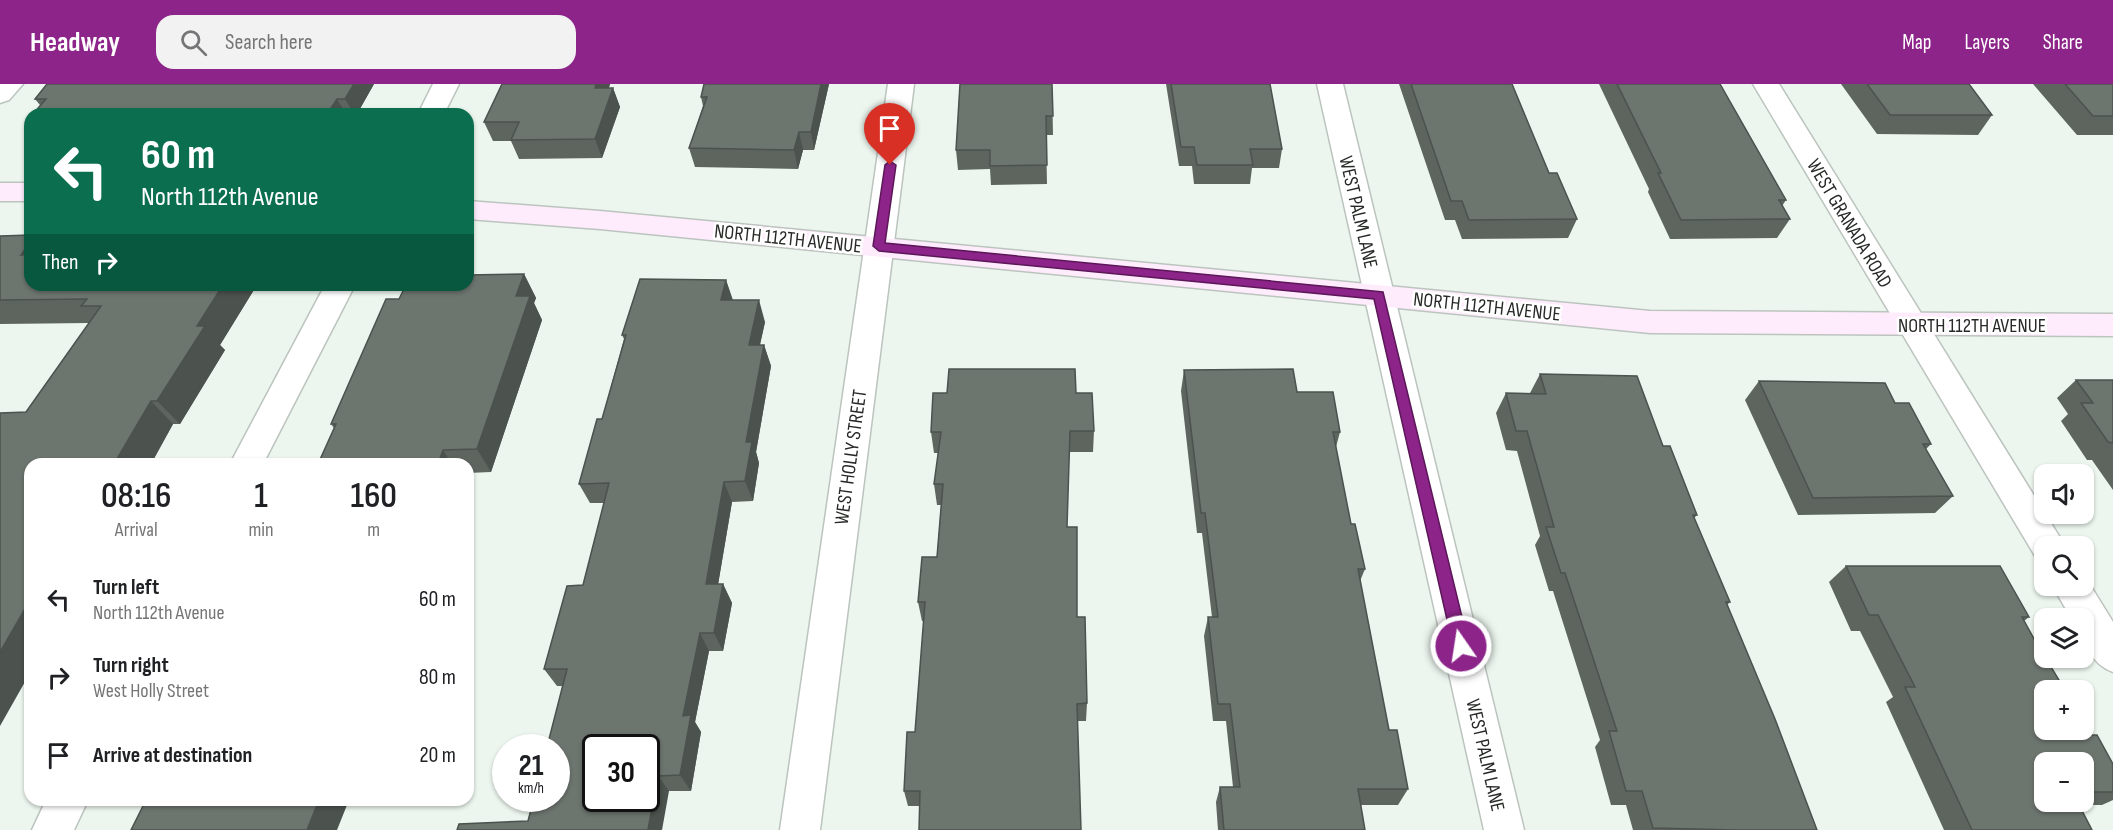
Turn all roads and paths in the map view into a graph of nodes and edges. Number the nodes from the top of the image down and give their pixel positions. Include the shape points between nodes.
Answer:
1 (10, 84) edge
2 (446, 84) edge
3 (901, 84) edge
4 (1330, 84) edge
5 (1766, 84) edge
6 (0, 95) edge
7 (434, 108) edge
8 (0, 192) edge
9 (24, 192) edge
10 (474, 210) edge
11 (879, 246) junction
12 (337, 291) edge
13 (1379, 295) junction
14 (1913, 325) junction
15 (2113, 325) edge
16 (249, 458) edge
17 (2041, 536) edge
18 (2077, 596) edge
19 (2113, 655) edge
20 (65, 806) edge
21 (52, 830) edge
22 (800, 830) edge
23 (1504, 830) edge

1 - 6 street
2 - 7 street
3 - 11 street, WEST HOLLY STREET
4 - 13 street, WEST PALM LANE
5 - 14 street, WEST GRANADA ROAD
8 - 9 street
10 - 11 street, NORTH 112TH AVENUE
11 - 13 street, NORTH 112TH AVENUE
11 - 22 street, WEST HOLLY STREET
12 - 16 street
13 - 14 street, NORTH 112TH AVENUE via 1650,322
13 - 23 street, WEST PALM LANE
14 - 15 street, NORTH 112TH AVENUE
14 - 17 street, WEST GRANADA ROAD
18 - 19 street
20 - 21 street

